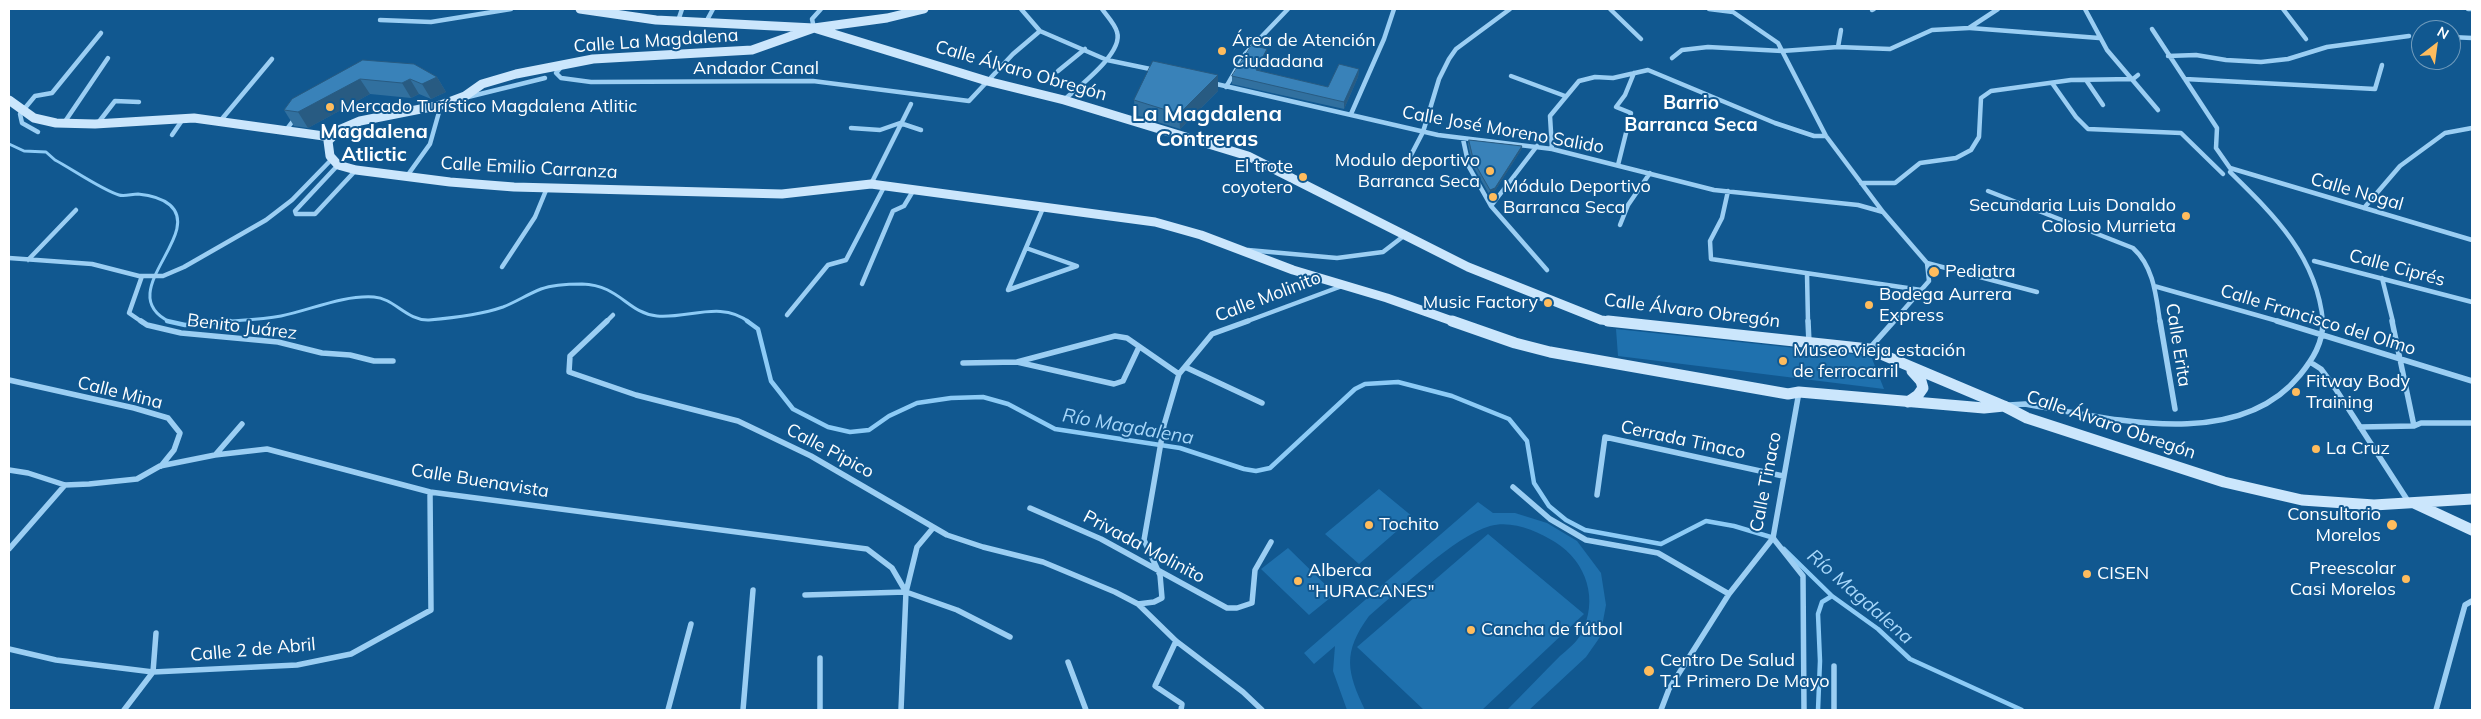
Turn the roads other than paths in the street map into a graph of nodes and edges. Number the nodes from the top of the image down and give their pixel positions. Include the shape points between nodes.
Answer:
1 (511, 9) edge
2 (580, 9) edge
3 (682, 9) edge
4 (822, 9) edge
5 (924, 9) edge
6 (1020, 9) edge
7 (1102, 9) edge
8 (1288, 9) edge
9 (1394, 9) edge
10 (1510, 9) edge
11 (1610, 9) edge
12 (1709, 9) edge
13 (1998, 9) edge
14 (2085, 9) edge
15 (2283, 9) edge
16 (2468, 9) edge
17 (2472, 9) edge
18 (594, 10) edge
19 (713, 10) edge
20 (380, 20) dead end
21 (678, 21) junction
22 (706, 22) junction
23 (814, 28) junction
24 (1969, 28) junction
25 (2152, 29) dead end
26 (1841, 30) dead end
27 (1040, 31) junction
28 (101, 33) dead end
29 (2409, 36) dead end
30 (2099, 38) junction
31 (1641, 39) dead end
32 (2306, 39) dead end
33 (1838, 47) junction
34 (1084, 48) junction
35 (1782, 51) junction
36 (2168, 56) junction
37 (108, 58) dead end
38 (1672, 58) dead end
39 (272, 59) dead end
40 (1107, 60) junction
41 (563, 64) junction
42 (2382, 65) dead end
43 (1058, 71) dead end
44 (1164, 72) edge
45 (1634, 73) junction
46 (2138, 75) dead end
47 (1511, 76) dead end
48 (545, 78) dead end
49 (2130, 79) junction
50 (2086, 80) junction
51 (2186, 80) junction
52 (987, 81) junction
53 (1208, 82) edge
54 (2052, 83) junction
55 (1226, 87) junction
56 (1565, 96) junction
57 (9, 100) edge
58 (455, 100) junction
59 (1064, 100) junction
60 (139, 102) dead end
61 (911, 104) dead end
62 (441, 105) junction
63 (2102, 105) dead end
64 (2158, 110) dead end
65 (23, 111) junction
66 (300, 111) edge
67 (1350, 114) junction
68 (183, 119) junction
69 (221, 120) junction
70 (64, 123) junction
71 (98, 123) junction
72 (900, 123) junction
73 (851, 128) dead end
74 (2472, 128) edge
75 (286, 130) junction
76 (922, 130) dead end
77 (38, 132) dead end
78 (1423, 132) junction
79 (172, 135) dead end
80 (1826, 136) junction
81 (331, 137) junction
82 (1463, 139) junction
83 (1537, 146) junction
84 (1552, 149) junction
85 (1410, 157) dead end
86 (335, 162) junction
87 (1618, 165) junction
88 (356, 170) junction
89 (2232, 171) junction
90 (1650, 173) junction
91 (2223, 174) dead end
92 (407, 176) junction
93 (1862, 183) junction
94 (871, 184) junction
95 (547, 187) junction
96 (884, 187) junction
97 (912, 191) junction
98 (1728, 191) junction
99 (1988, 191) dead end
100 (1491, 206) junction
101 (1043, 208) junction
102 (2364, 208) junction
103 (76, 210) dead end
104 (1883, 212) junction
105 (1620, 225) dead end
106 (1405, 234) junction
107 (2472, 240) edge
108 (1026, 248) junction
109 (1238, 249) junction
110 (9, 258) edge
111 (28, 260) junction
112 (2314, 261) dead end
113 (1927, 263) junction
114 (502, 267) dead end
115 (1547, 270) dead end
116 (1807, 274) junction
117 (143, 276) junction
118 (2382, 278) junction
119 (862, 284) dead end
120 (1342, 286) junction
121 (2154, 286) junction
122 (1921, 290) junction
123 (2037, 292) dead end
124 (2472, 302) edge
125 (613, 315) dead end
126 (788, 315) dead end
127 (2321, 334) junction
128 (1809, 343) junction
129 (1140, 347) junction
130 (1869, 349) junction
131 (393, 361) dead end
132 (2402, 361) junction
133 (1017, 362) junction
134 (2310, 362) junction
135 (963, 364) dead end
136 (1906, 366) junction
137 (1185, 367) junction
138 (1180, 374) junction
139 (9, 380) edge
140 (2472, 382) edge
141 (1799, 392) junction
142 (1908, 402) junction
143 (1262, 403) dead end
144 (2004, 406) junction
145 (2175, 410) dead end
146 (242, 424) dead end
147 (2472, 424) edge
148 (2414, 426) junction
149 (2360, 427) junction
150 (215, 455) junction
151 (160, 466) junction
152 (9, 470) edge
153 (1783, 476) junction
154 (65, 485) junction
155 (1512, 487) dead end
156 (430, 492) junction
157 (1597, 495) dead end
158 (2472, 499) edge
159 (2408, 501) junction
160 (1030, 508) dead end
161 (933, 528) junction
162 (2472, 530) edge
163 (1773, 538) junction
164 (1271, 542) dead end
165 (9, 549) edge
166 (1159, 570) junction
167 (753, 590) dead end
168 (906, 592) junction
169 (1729, 594) junction
170 (805, 595) dead end
171 (2472, 601) edge
172 (1138, 604) junction
173 (691, 624) dead end
174 (156, 634) dead end
175 (1010, 637) dead end
176 (1176, 641) junction
177 (9, 650) edge
178 (820, 658) dead end
179 (1068, 662) dead end
180 (1834, 666) dead end
181 (153, 672) junction
182 (124, 710) edge
183 (668, 710) edge
184 (743, 710) edge
185 (820, 710) edge
186 (901, 710) edge
187 (1086, 710) edge
188 (1180, 710) edge
189 (1262, 710) edge
190 (1661, 710) edge
191 (1804, 710) edge
192 (1834, 710) edge
193 (2436, 710) edge

1 - 20 street via 431,22
2 - 18 street
3 - 21 street
4 - 23 street via 812,19
5 - 23 street
6 - 27 street
7 - 40 street via 1117,31 1118,41
8 - 55 street via 1245,54
9 - 67 street
10 - 78 street via 1456,49 1449,58 1439,76
11 - 31 street
12 - 35 street via 1733,12 1778,43
13 - 24 street
14 - 30 street
15 - 32 street
16 - 17 street
18 - 21 street
19 - 22 street
21 - 22 street
22 - 23 street
23 - 41 street, Calle La Magdalena via 752,50 593,59
23 - 52 street, Calle Álvaro Obregón
24 - 30 street
24 - 33 street via 1932,30 1890,49
25 - 36 street
26 - 33 street
27 - 34 street
27 - 52 street
28 - 65 street via 52,94 35,96
29 - 36 street via 2327,47 2288,59 2261,62 2196,55
30 - 49 street
33 - 35 street
34 - 40 street
34 - 43 street
35 - 38 street via 1708,47 1682,50
35 - 80 street
36 - 51 street
37 - 70 street
39 - 69 street
40 - 44 street
40 - 59 street
41 - 52 street, Andador Canal via 556,73 561,78 591,82 813,82 903,90 969,101
41 - 58 street, Calle La Magdalena via 482,84
42 - 51 street via 2375,89
45 - 56 street via 1579,80
45 - 80 street via 1657,72 1775,122 1814,136
45 - 87 street via 1616,108 1631,112
46 - 49 street
47 - 56 street
48 - 58 street
49 - 50 street
49 - 64 street
50 - 54 street
50 - 63 street
51 - 89 street via 2217,128 2217,151
52 - 59 street, Calle Álvaro Obregón
53 - 55 street, Calle José Moreno Salido
54 - 91 street via 2088,129 2181,132
54 - 93 street via 1990,91 1981,98 1979,137 1971,150 1956,158 1920,163 1895,183
55 - 67 street, Calle José Moreno Salido
56 - 84 street via 1550,116
57 - 65 street
58 - 62 street, Calle La Magdalena
59 - 106 street, Calle Álvaro Obregón via 1248,156
60 - 71 street via 115,102
61 - 72 street
62 - 81 street, Calle La Magdalena via 360,121
62 - 92 street via 430,144
65 - 70 street via 36,118
65 - 77 street via 20,114 22,123
66 - 75 street
67 - 78 street, Calle José Moreno Salido
68 - 69 street
68 - 71 street
68 - 79 street
69 - 75 street
70 - 71 street
72 - 73 street via 880,130
72 - 76 street
72 - 94 street
74 - 102 street via 2445,133 2400,166
75 - 81 street
78 - 82 street, Calle José Moreno Salido
78 - 85 street
80 - 93 street
81 - 86 street via 327,144
82 - 83 street, Calle José Moreno Salido
82 - 100 street via 1470,168
83 - 84 street, Calle José Moreno Salido
83 - 100 street
84 - 87 street, Calle José Moreno Salido
86 - 88 street, Calle Emilio Carranza
86 - 88 street via 295,211 296,214 315,214
86 - 117 street via 266,220 184,268 163,276
87 - 90 street, Calle José Moreno Salido
88 - 92 street, Calle Emilio Carranza
89 - 102 street, Calle Nogal
89 - 127 street via 2276,218 2300,251 2320,298
90 - 98 street, Calle José Moreno Salido
90 - 105 street via 1628,205
92 - 95 street, Calle Emilio Carranza via 480,185
93 - 104 street
94 - 95 street, Calle Emilio Carranza via 782,194
94 - 96 street, Calle Emilio Carranza
95 - 114 street via 535,217
96 - 97 street, Calle Emilio Carranza
96 - 126 street via 846,260 828,265
97 - 101 street, Calle Emilio Carranza
97 - 119 street via 904,206 893,211
98 - 104 street, Calle José Moreno Salido via 1858,205
98 - 116 street via 1722,218 1710,240 1711,258
99 - 121 street, Calle Erita via 2132,248 2144,258
100 - 115 street
101 - 108 street
101 - 109 street, Calle Emilio Carranza via 1155,222
102 - 107 street, Calle Nogal
103 - 111 street
104 - 113 street
106 - 109 street via 1382,252 1337,258
106 - 128 street, Calle Álvaro Obregón via 1468,267 1601,320
108 - 108 street via 1008,290 1077,266 1068,263
109 - 120 street, Calle Emilio Carranza
110 - 111 street
111 - 117 street via 92,264
112 - 118 street, Calle Ciprés
113 - 122 street via 1929,281
113 - 123 street
116 - 122 street
116 - 128 street
117 - 131 street, Benito Juárez via 129,313 147,325 181,333 278,342 322,353
118 - 124 street, Calle Ciprés
118 - 132 street
120 - 137 street, Calle Molinito via 1212,334
120 - 141 street, Calle Emilio Carranza via 1550,352 1788,394
121 - 127 street, Calle Francisco del Olmo
121 - 145 street, Calle Erita
122 - 130 street
125 - 161 street, Calle Pipico via 570,356 569,372 636,396 738,421 811,456
127 - 132 street, Calle Francisco del Olmo
127 - 134 street
128 - 130 street, Calle Álvaro Obregón
129 - 133 street via 1127,338 1115,336
129 - 133 street via 1123,381 1114,384
129 - 138 street
130 - 136 street, Calle Álvaro Obregón
132 - 140 street, Calle Francisco del Olmo
132 - 148 street
133 - 135 street
134 - 144 street via 2292,385 2264,405 2212,421 2149,423 2025,404
134 - 149 street via 2326,375
136 - 142 street via 1924,386 1921,395
136 - 144 street, Calle Álvaro Obregón
137 - 138 street, Calle Molinito
137 - 143 street
138 - 166 street, Calle Molinito via 1164,425 1144,540
139 - 151 street, Calle Mina via 168,418 180,433 174,450
141 - 142 street, Calle Emilio Carranza
141 - 153 street, Calle Tinaco
142 - 144 street, Calle Emilio Carranza via 1984,408
144 - 159 street, Calle Álvaro Obregón via 2027,418 2233,484 2302,500 2374,505
146 - 150 street
147 - 148 street via 2421,423
148 - 149 street
149 - 159 street
150 - 151 street, Calle Buenavista
150 - 156 street, Calle Buenavista via 267,449
151 - 154 street, Calle Buenavista via 137,479
152 - 154 street, Calle Buenavista
153 - 157 street, Cerrada Tinaco via 1605,437
153 - 163 street, Calle Tinaco
154 - 165 street
155 - 169 street via 1550,519 1586,540 1658,553
156 - 168 street, Calle Buenavista via 866,549 892,568
156 - 181 street, Calle 2 de Abril via 431,610 351,654 296,665
158 - 159 street, Calle Álvaro Obregón
159 - 162 street
160 - 166 street, Privada Molinito via 1101,539
161 - 168 street via 917,547
161 - 172 street, Calle Pipico via 983,547 1043,562
163 - 169 street, Calle Tinaco
163 - 191 street via 1803,576
164 - 166 street, Privada Molinito via 1254,568 1250,585 1252,603 1244,606 1227,608
166 - 172 street, Calle Molinito via 1162,598
167 - 184 street
168 - 170 street
168 - 175 street via 957,610
168 - 186 street
169 - 190 street, Calle Tinaco via 1669,689
171 - 193 street via 2464,605
172 - 176 street
173 - 183 street
174 - 181 street
176 - 188 street via 1155,686 1182,704
176 - 189 street
177 - 181 street, Calle 2 de Abril via 56,660
178 - 185 street
179 - 187 street
180 - 192 street
181 - 182 street

